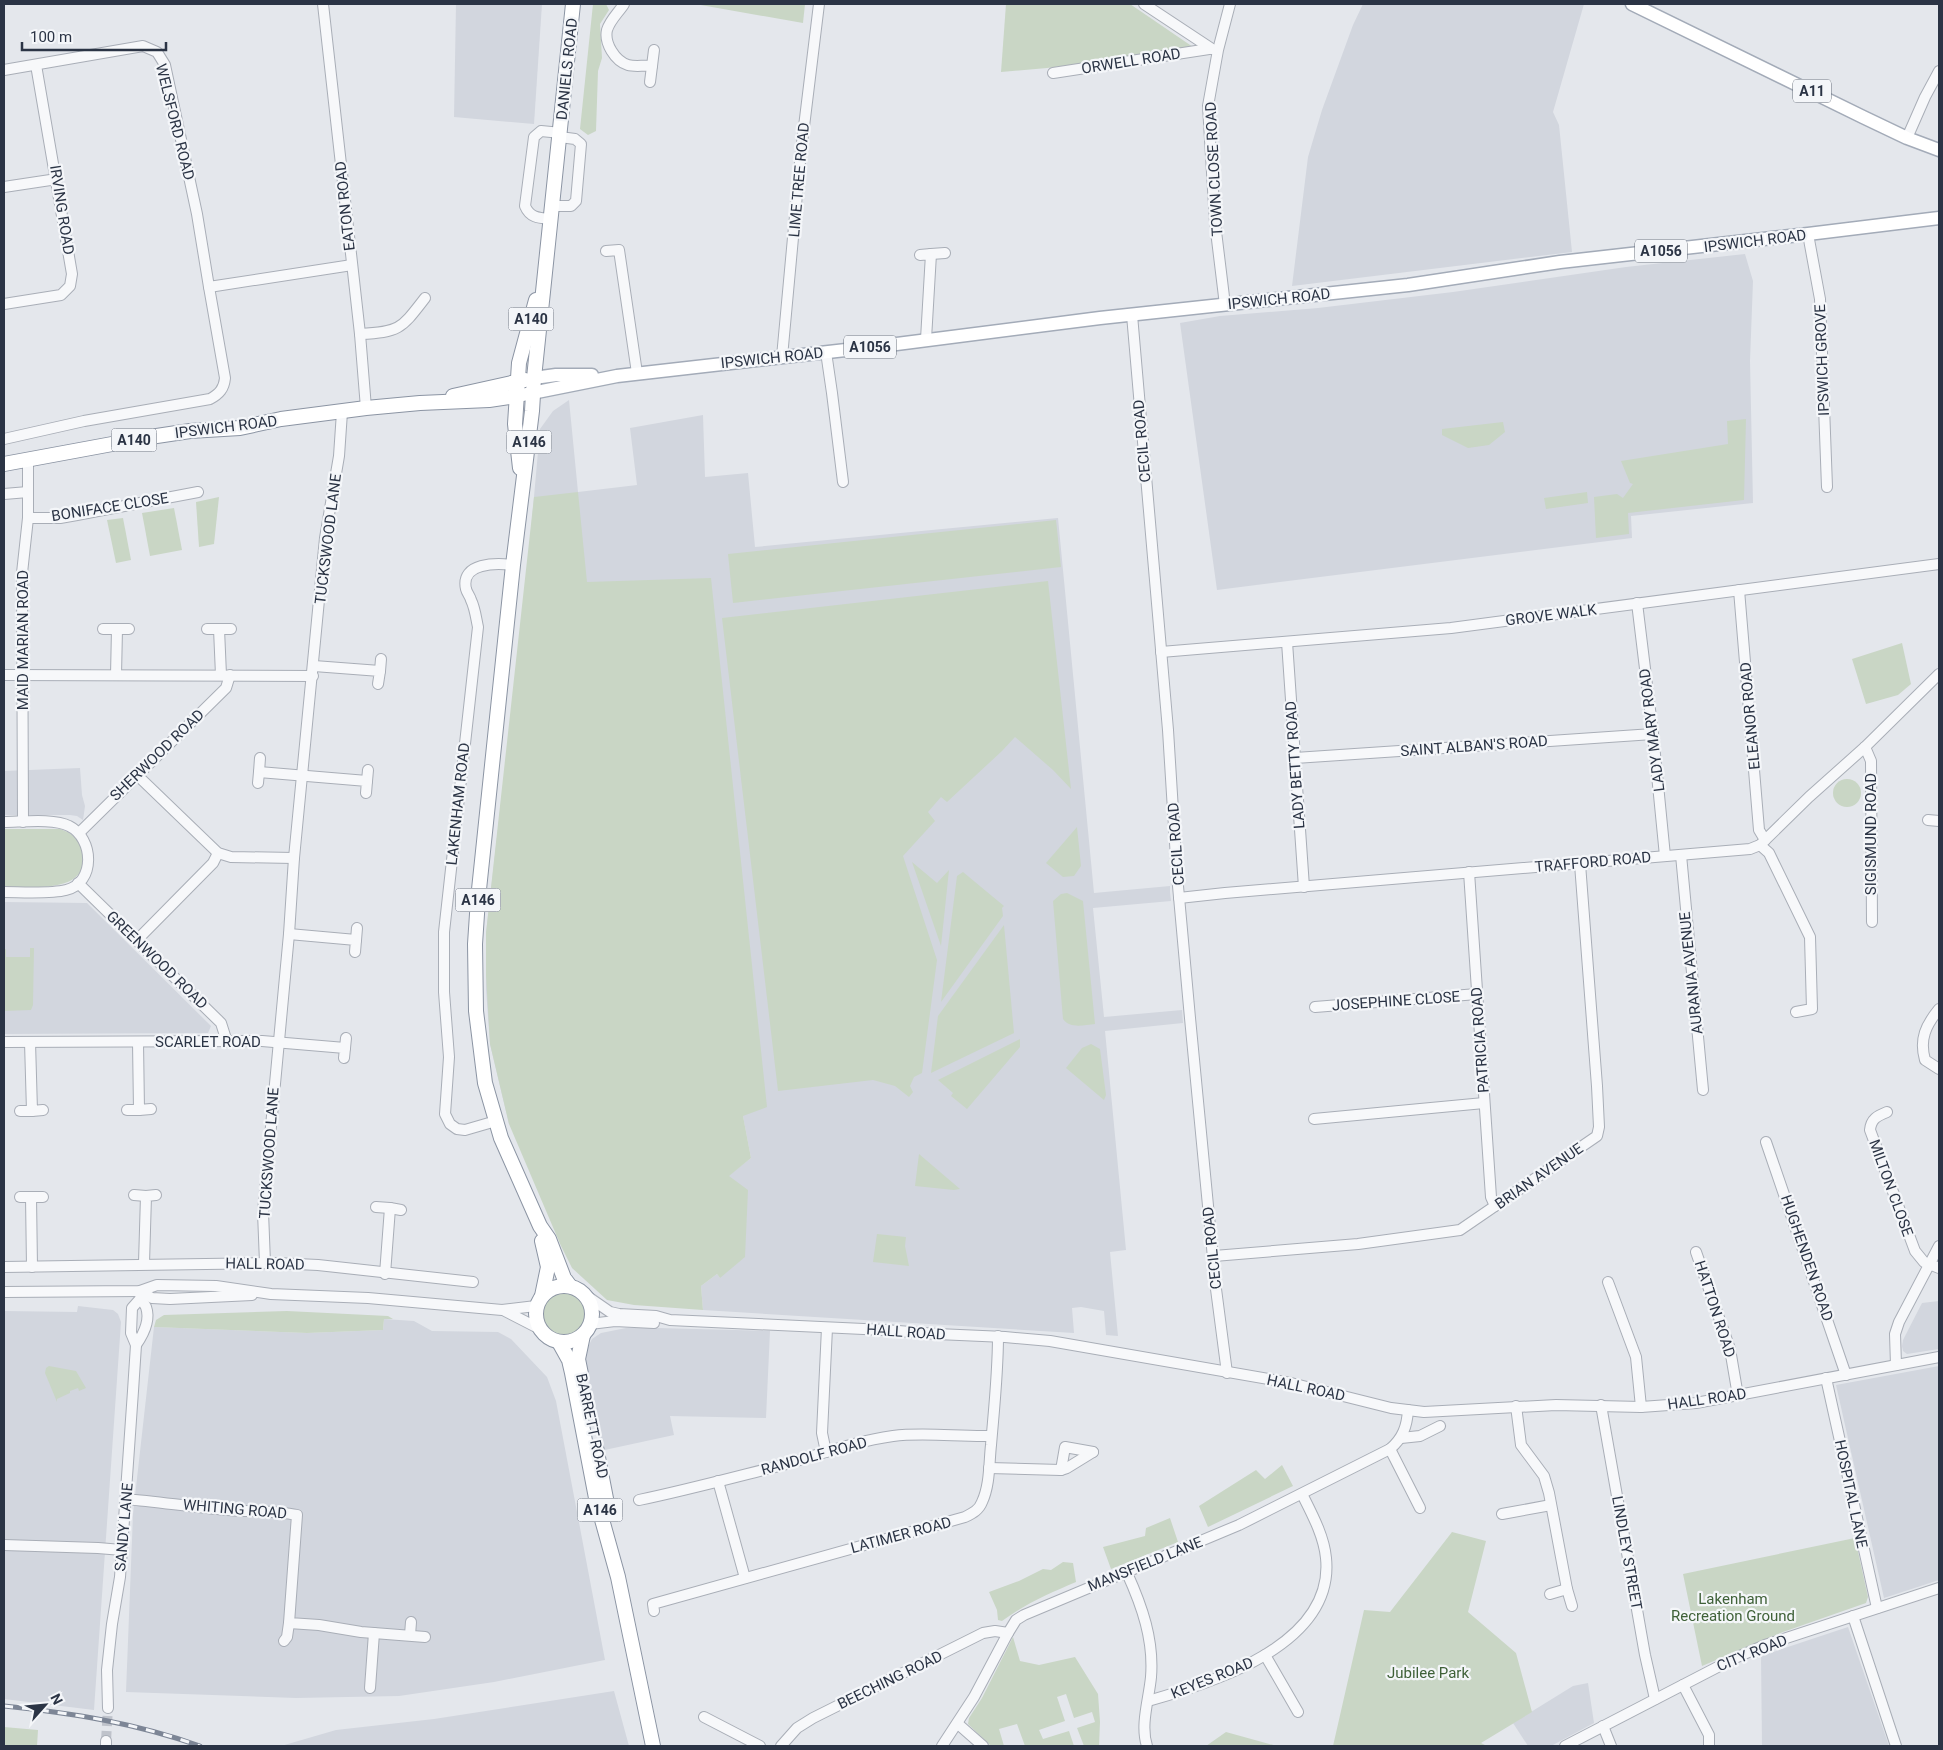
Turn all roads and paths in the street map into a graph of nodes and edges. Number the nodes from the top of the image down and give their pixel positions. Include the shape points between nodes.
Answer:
1 (323, 4) edge
2 (573, 4) edge
3 (624, 4) edge
4 (819, 4) edge
5 (1144, 4) edge
6 (1230, 4) edge
7 (1633, 4) edge
8 (654, 50) dead end
9 (1213, 50) junction
10 (36, 65) junction
11 (652, 66) junction
12 (4, 70) edge
13 (1939, 71) edge
14 (1053, 73) dead end
15 (650, 82) dead end
16 (560, 135) junction
17 (1907, 138) junction
18 (1939, 150) edge
19 (57, 179) junction
20 (4, 187) edge
21 (552, 213) junction
22 (1939, 218) edge
23 (1939, 222) edge
24 (1808, 234) junction
25 (606, 251) dead end
26 (945, 253) dead end
27 (931, 254) junction
28 (920, 255) dead end
29 (547, 256) junction
30 (352, 265) junction
31 (209, 287) junction
32 (425, 298) dead end
33 (4, 304) edge
34 (1225, 305) junction
35 (1132, 315) junction
36 (360, 334) junction
37 (926, 339) junction
38 (826, 352) junction
39 (782, 357) junction
40 (637, 373) junction
41 (617, 376) junction
42 (534, 378) junction
43 (518, 381) junction
44 (533, 392) junction
45 (517, 396) junction
46 (192, 402) joint
47 (420, 403) junction
48 (366, 408) junction
49 (342, 412) junction
50 (4, 440) edge
51 (28, 459) junction
52 (4, 464) edge
53 (843, 482) dead end
54 (1827, 487) dead end
55 (193, 490) dead end
56 (523, 491) junction
57 (28, 492) junction
58 (4, 494) edge
59 (28, 518) junction
60 (1939, 564) edge
61 (514, 565) junction
62 (1739, 590) junction
63 (1637, 603) junction
64 (231, 628) dead end
65 (103, 629) dead end
66 (117, 629) junction
67 (128, 629) dead end
68 (207, 629) dead end
69 (219, 629) junction
70 (1287, 642) junction
71 (1161, 652) junction
72 (381, 659) dead end
73 (313, 671) junction
74 (380, 671) junction
75 (1939, 674) edge
76 (4, 675) edge
77 (116, 675) junction
78 (225, 675) junction
79 (22, 676) junction
80 (378, 684) dead end
81 (1653, 734) junction
82 (1865, 747) junction
83 (260, 758) dead end
84 (1295, 758) junction
85 (368, 770) dead end
86 (259, 772) junction
87 (137, 775) junction
88 (303, 776) junction
89 (367, 782) junction
90 (258, 783) dead end
91 (366, 793) dead end
92 (1928, 820) dead end
93 (1939, 821) edge
94 (4, 822) edge
95 (23, 822) junction
96 (79, 833) junction
97 (1763, 843) junction
98 (218, 854) junction
99 (1681, 855) junction
100 (1665, 856) junction
101 (294, 858) junction
102 (1580, 864) junction
103 (1469, 872) junction
104 (78, 883) junction
105 (1304, 887) junction
106 (4, 892) edge
107 (1179, 898) junction
108 (1872, 922) dead end
109 (357, 928) dead end
110 (289, 934) junction
111 (356, 940) junction
112 (136, 941) junction
113 (355, 952) dead end
114 (1477, 994) junction
115 (1315, 1007) dead end
116 (1939, 1008) edge
117 (1796, 1012) dead end
118 (4, 1042) edge
119 (30, 1042) junction
120 (138, 1042) junction
121 (227, 1042) junction
122 (278, 1042) junction
123 (345, 1048) dead end
124 (1939, 1069) edge
125 (1703, 1090) dead end
126 (1484, 1103) junction
127 (127, 1110) dead end
128 (139, 1110) junction
129 (151, 1110) dead end
130 (20, 1111) dead end
131 (1887, 1112) dead end
132 (1314, 1118) dead end
133 (496, 1121) junction
134 (1766, 1142) dead end
135 (134, 1195) dead end
136 (31, 1197) junction
137 (44, 1197) dead end
138 (20, 1198) dead end
139 (376, 1206) dead end
140 (1495, 1206) junction
141 (390, 1208) junction
142 (401, 1210) dead end
143 (540, 1226) junction
144 (1939, 1246) edge
145 (1696, 1252) dead end
146 (1214, 1256) junction
147 (144, 1263) junction
148 (265, 1263) junction
149 (1934, 1266) edge
150 (4, 1267) edge
151 (32, 1267) junction
152 (385, 1274) junction
153 (473, 1282) dead end
154 (1608, 1282) dead end
155 (570, 1286) junction
156 (4, 1292) edge
157 (584, 1294) junction
158 (140, 1295) junction
159 (539, 1301) junction
160 (502, 1310) junction
161 (670, 1320) junction
162 (827, 1328) junction
163 (540, 1329) junction
164 (587, 1329) junction
165 (998, 1336) junction
166 (559, 1342) junction
167 (136, 1345) junction
168 (1939, 1357) edge
169 (1896, 1365) junction
170 (1227, 1373) junction
171 (1846, 1374) junction
172 (1826, 1378) junction
173 (1738, 1396) junction
174 (1516, 1406) junction
175 (1601, 1406) junction
176 (1641, 1407) junction
177 (1408, 1410) junction
178 (1440, 1426) dead end
179 (992, 1436) junction
180 (1401, 1438) junction
181 (1390, 1449) junction
182 (826, 1452) junction
183 (989, 1468) junction
184 (1060, 1470) dead end
185 (718, 1480) junction
186 (1302, 1494) junction
187 (126, 1498) junction
188 (639, 1500) dead end
189 (1552, 1505) junction
190 (1420, 1508) dead end
191 (1502, 1514) dead end
192 (4, 1545) edge
193 (122, 1550) junction
194 (1128, 1573) junction
195 (618, 1577) junction
196 (745, 1578) junction
197 (1567, 1589) junction
198 (1939, 1590) edge
199 (1550, 1594) dead end
200 (652, 1603) dead end
201 (1572, 1606) dead end
202 (1877, 1608) junction
203 (1853, 1616) junction
204 (411, 1622) dead end
205 (289, 1623) junction
206 (1008, 1632) junction
207 (374, 1633) junction
208 (410, 1635) junction
209 (425, 1637) dead end
210 (284, 1641) dead end
211 (1265, 1655) junction
212 (1683, 1685) junction
213 (370, 1688) dead end
214 (1655, 1700) junction
215 (1148, 1701) junction
216 (108, 1708) tunnel mouth
217 (1298, 1712) dead end
218 (704, 1718) dead end
219 (958, 1724) junction
220 (1603, 1726) junction
221 (653, 1746) edge
222 (760, 1746) edge
223 (780, 1746) edge
224 (942, 1746) edge
225 (984, 1746) edge
226 (1147, 1746) edge
227 (1565, 1746) edge
228 (1612, 1746) edge
229 (1709, 1746) edge
230 (1896, 1746) edge

1 - 30 street, EATON ROAD
2 - 16 highway, DANIELS ROAD / A140
3 - 11 street via 607,31 608,44 617,59 628,65
4 - 39 street, LIME TREE ROAD via 801,151
5 - 9 street
6 - 9 street, TOWN CLOSE ROAD
7 - 17 main road, A11
8 - 11 street
9 - 14 street, ORWELL ROAD
9 - 34 street, TOWN CLOSE ROAD via 1208,106 1215,223
10 - 12 street, WELSFORD ROAD
10 - 19 street, IRVING ROAD
10 - 31 street, WELSFORD ROAD via 143,46 157,52 165,65
11 - 15 street
13 - 17 street
16 - 21 highway, DANIELS ROAD / A140
16 - 21 street, DANIELS ROAD via 575,138 581,144 576,201
16 - 21 street, DANIELS ROAD via 541,132 534,137 525,206 535,218
17 - 18 main road, A11
19 - 20 street
19 - 33 street, IRVING ROAD via 72,274 70,286 61,295
21 - 29 highway, DANIELS ROAD / A140
22 - 23 street
22 - 24 main road, IPSWICH ROAD / A1056
24 - 34 main road, IPSWICH ROAD / A1056
24 - 54 street, IPSWICH GROVE via 1820,299
25 - 40 street via 619,250
26 - 27 street
27 - 28 street
27 - 37 street
29 - 42 highway, DANIELS ROAD / A140
29 - 43 highway, DANIELS ROAD / A140 via 519,362
30 - 31 street
30 - 36 street, EATON ROAD
31 - 46 street, WELSFORD ROAD via 224,382 217,395
32 - 36 street via 400,327
34 - 35 main road, IPSWICH ROAD / A1056
35 - 37 main road, IPSWICH ROAD / A1056
35 - 71 street, CECIL ROAD
36 - 48 street, EATON ROAD
37 - 38 main road, IPSWICH ROAD / A1056
38 - 39 main road, IPSWICH ROAD / A1056
38 - 53 street
39 - 40 main road, IPSWICH ROAD / A1056
40 - 41 main road, IPSWICH ROAD / A1056
41 - 42 main road, IPSWICH ROAD / A1056 via 560,374
41 - 44 main road, IPSWICH ROAD / A1056
42 - 43 highway, IPSWICH ROAD / A140
42 - 44 highway, LAKENHAM ROAD / A146
42 - 45 highway
43 - 45 highway, LAKENHAM ROAD / A146
43 - 47 highway, IPSWICH ROAD / A140
44 - 45 main road, IPSWICH ROAD / A1056
44 - 56 highway, LAKENHAM ROAD / A146
45 - 47 highway, IPSWICH ROAD / A140
45 - 56 highway, LAKENHAM ROAD / A146 via 515,424
46 - 50 street, IPSWICH ROAD via 84,421
47 - 48 highway, IPSWICH ROAD / A140
48 - 49 highway, IPSWICH ROAD / A140
49 - 51 highway, IPSWICH ROAD / A140 via 281,419 240,428 190,431
49 - 73 street, TUCKSWOOD LANE via 339,456 325,538
51 - 52 highway, IPSWICH ROAD / A140
51 - 57 street, MAID MARIAN ROAD
55 - 59 street, BONIFACE CLOSE via 77,516
56 - 61 highway, LAKENHAM ROAD / A146
57 - 58 street
57 - 59 street, MAID MARIAN ROAD
59 - 79 street, MAID MARIAN ROAD via 22,573
60 - 62 street, GROVE WALK
61 - 133 highway, LAKENHAM ROAD / A146 via 474,944 482,1064
61 - 133 street, LAKENHAM ROAD via 495,563 475,568 468,573 466,582 478,627 444,932 449,1057 445,1114 457,1129 465,1130
62 - 63 street, GROVE WALK
62 - 97 street, ELEANOR ROAD via 1759,830
63 - 70 street, GROVE WALK via 1451,628
63 - 81 street, LADY MARY ROAD
64 - 69 street
65 - 66 street
66 - 67 street
66 - 77 street
68 - 69 street
69 - 78 street
70 - 71 street, GROVE WALK
70 - 84 street, LADY BETTY ROAD
71 - 107 street, CECIL ROAD
72 - 74 street
73 - 74 street
73 - 78 street
73 - 88 street, TUCKSWOOD LANE
74 - 80 street
75 - 82 street
76 - 79 street
77 - 78 street
77 - 79 street
78 - 87 street, SHERWOOD ROAD via 226,688
79 - 95 street, MAID MARIAN ROAD
81 - 84 street, SAINT ALBAN'S ROAD
81 - 100 street, LADY MARY ROAD
82 - 97 street
82 - 108 street, SIGISMUND ROAD via 1871,761
83 - 86 street
84 - 105 street, LADY BETTY ROAD
85 - 89 street
86 - 88 street
86 - 90 street
87 - 96 street, SHERWOOD ROAD
87 - 98 street
88 - 89 street
88 - 101 street, TUCKSWOOD LANE
89 - 91 street
92 - 93 street
94 - 95 street
95 - 96 street via 56,823
96 - 104 street via 89,858 87,870
97 - 99 street, TRAFFORD ROAD via 1743,850
97 - 117 street, ELEANOR ROAD via 1810,937 1816,1011
98 - 101 street
98 - 112 street via 213,863
99 - 100 street, TRAFFORD ROAD
99 - 125 street, AURANIA AVENUE
100 - 102 street, TRAFFORD ROAD
101 - 110 street, TUCKSWOOD LANE
102 - 103 street, TRAFFORD ROAD
102 - 140 street, BRIAN AVENUE via 1599,1127 1597,1136
103 - 105 street, TRAFFORD ROAD
103 - 114 street, PATRICIA ROAD
104 - 106 street via 65,891
104 - 112 street, GREENWOOD ROAD
105 - 107 street, TRAFFORD ROAD
107 - 146 street, CECIL ROAD
109 - 111 street
110 - 111 street
110 - 122 street, TUCKSWOOD LANE
111 - 113 street
112 - 121 street, GREENWOOD ROAD via 221,1023
114 - 115 street, JOSEPHINE CLOSE
114 - 126 street, PATRICIA ROAD
116 - 124 street via 1929,1021 1922,1049 1925,1060
118 - 119 street, SCARLET ROAD
119 - 120 street, SCARLET ROAD
119 - 130 street via 38,1110
120 - 121 street, SCARLET ROAD
120 - 128 street, SCARLET ROAD
121 - 122 street, SCARLET ROAD
122 - 123 street
122 - 148 street, TUCKSWOOD LANE via 263,1212
126 - 132 street
126 - 140 street, PATRICIA ROAD via 1491,1197
127 - 128 street
128 - 129 street
131 - 149 street, MILTON CLOSE via 1875,1118 1870,1130 1915,1252 1924,1262
133 - 143 highway, LAKENHAM ROAD / A146 via 510,1162
134 - 171 street, HUGHENDEN ROAD
135 - 147 street via 151,1196
136 - 137 street
136 - 138 street
136 - 151 street
139 - 141 street
140 - 146 street, BRIAN AVENUE via 1460,1230 1358,1244
141 - 142 street
141 - 152 street
143 - 155 highway, LAKENHAM ROAD / A146
143 - 159 highway, LAKENHAM ROAD / A146 via 548,1267
144 - 149 street
145 - 173 street, HATTON ROAD via 1730,1349
146 - 170 street, CECIL ROAD
147 - 148 street, HALL ROAD
147 - 151 street, HALL ROAD
148 - 152 street, HALL ROAD
149 - 169 street via 1899,1322 1895,1334
150 - 151 street, HALL ROAD
152 - 153 street, HALL ROAD
154 - 176 street via 1636,1357
155 - 157 highway, HALL ROAD
155 - 159 highway, HALL ROAD via 553,1288
156 - 158 street, HALL ROAD
157 - 161 street, HALL ROAD via 610,1312
157 - 164 highway, A146 via 592,1314
158 - 160 street, HALL ROAD via 157,1285 216,1286 271,1294 368,1298
158 - 167 street, SANDY LANE via 132,1308 131,1333
158 - 167 street, SANDY LANE via 147,1309 146,1330
159 - 160 street, HALL ROAD
159 - 163 highway, A146 via 536,1320
160 - 163 street, HALL ROAD
161 - 162 street, HALL ROAD
161 - 164 street, HALL ROAD via 655,1323 615,1321
162 - 165 street, HALL ROAD
162 - 182 street via 822,1433
163 - 166 highway, HALL ROAD / A146 via 548,1338
164 - 166 highway, HALL ROAD via 571,1341
164 - 195 highway, BARRETT ROAD / A146 via 578,1359 604,1486
165 - 170 street, HALL ROAD via 1050,1341
165 - 179 street, LATIMER ROAD
166 - 195 highway, BARRETT ROAD / A146 via 569,1360 596,1498
167 - 187 street, SANDY LANE
168 - 169 street, HALL ROAD
169 - 171 street, HALL ROAD
170 - 177 street, HALL ROAD
171 - 172 street, HALL ROAD
172 - 173 street, HALL ROAD
172 - 202 street, HOSPITAL LANE
173 - 176 street, HALL ROAD
174 - 175 street, HALL ROAD
174 - 177 street, HALL ROAD via 1424,1412
174 - 189 street via 1521,1445 1544,1476
175 - 176 street, HALL ROAD
175 - 214 street, LINDLEY STREET
177 - 180 street, MANSFIELD LANE
178 - 180 street via 1420,1436
179 - 182 street, RANDOLF ROAD via 891,1436
179 - 183 street, LATIMER ROAD
180 - 181 street, MANSFIELD LANE
181 - 186 street, MANSFIELD LANE
181 - 190 street
182 - 185 street, RANDOLF ROAD
183 - 184 street
183 - 196 street, LATIMER ROAD via 982,1504 966,1517
185 - 188 street, RANDOLF ROAD
185 - 196 street
186 - 194 street, MANSFIELD LANE
186 - 211 street, KEYES ROAD via 1319,1531 1326,1558 1326,1575 1314,1611 1288,1640
187 - 193 street, SANDY LANE
187 - 205 street, WHITING ROAD via 297,1515
189 - 191 street via 1516,1507
189 - 197 street
192 - 193 street
193 - 216 street, SANDY LANE via 107,1670
194 - 206 street, MANSFIELD LANE via 1024,1615
194 - 215 street via 1149,1634 1151,1677
195 - 221 highway, BARRETT ROAD / A146
196 - 200 street, LATIMER ROAD
197 - 199 street
197 - 201 street
198 - 202 street, CITY ROAD
202 - 203 street, CITY ROAD
203 - 212 street, CITY ROAD via 1765,1645
203 - 230 street
204 - 208 street
205 - 207 street
205 - 210 street, WHITING ROAD
206 - 219 street, MANSFIELD LANE
206 - 223 street, BEECHING ROAD via 995,1630 983,1633 813,1718 797,1728
207 - 208 street
207 - 213 street
208 - 209 street
211 - 215 street, KEYES ROAD via 1230,1673
211 - 217 street
212 - 214 street, CITY ROAD
212 - 229 street via 1708,1735
214 - 220 street, CITY ROAD
215 - 226 street
218 - 222 street
219 - 224 street, MANSFIELD LANE
219 - 225 street
220 - 227 street, CITY ROAD
220 - 228 street

